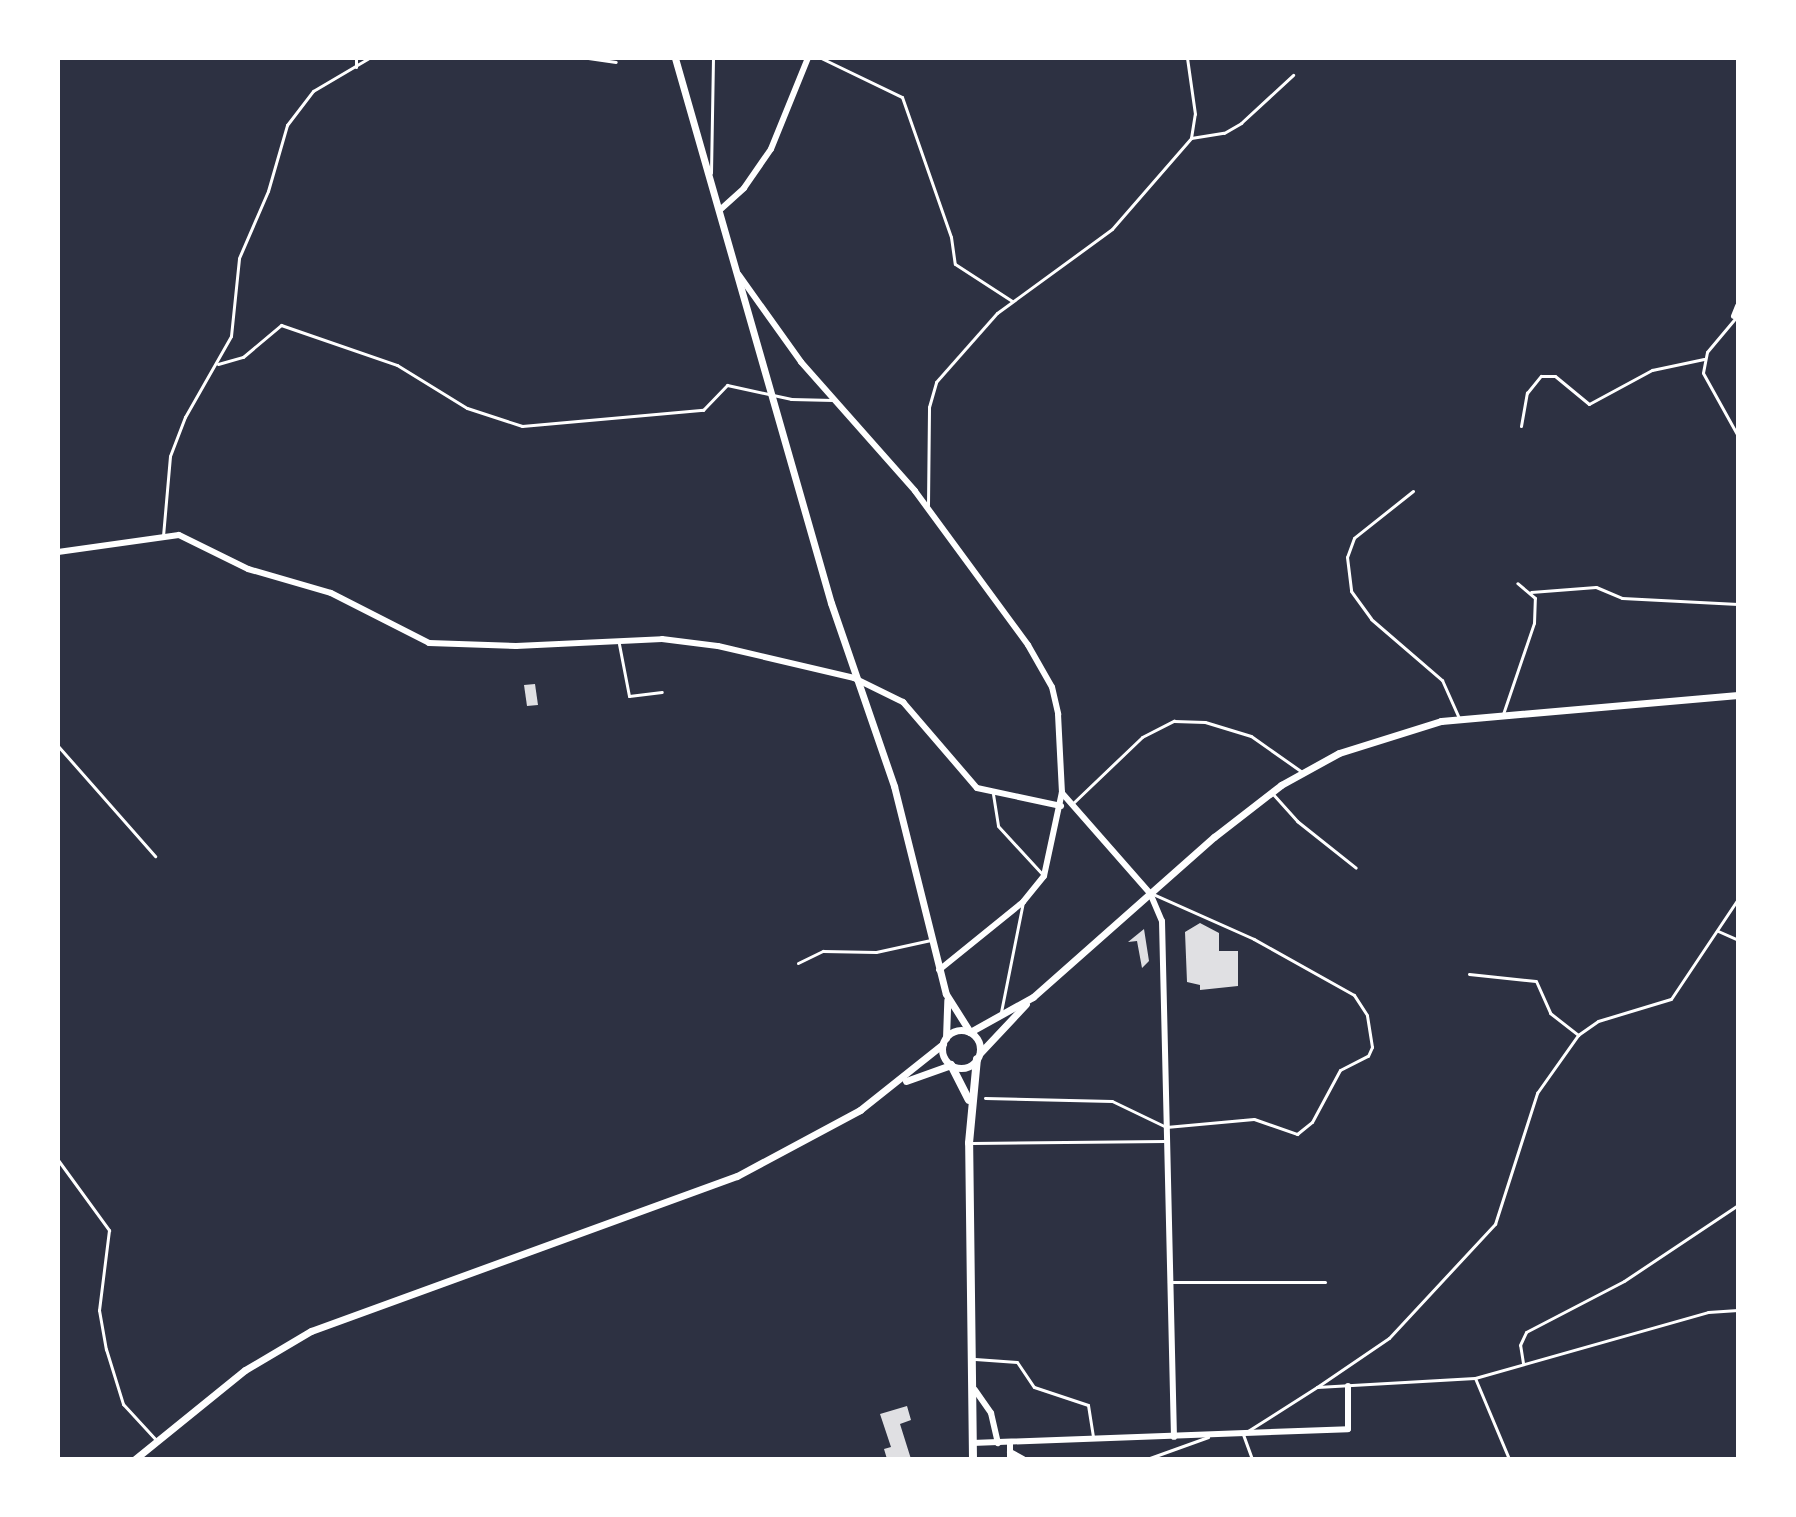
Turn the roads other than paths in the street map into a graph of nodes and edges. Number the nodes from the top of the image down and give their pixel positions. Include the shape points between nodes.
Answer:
1 (356, 58) edge
2 (369, 58) edge
3 (588, 58) edge
4 (675, 58) edge
5 (713, 58) edge
6 (808, 58) edge
7 (821, 58) edge
8 (1187, 58) edge
9 (616, 62) dead end
10 (357, 68) junction
11 (1293, 75) dead end
12 (1191, 138) junction
13 (711, 173) junction
14 (721, 209) junction
15 (738, 273) junction
16 (1012, 301) junction
17 (1738, 306) edge
18 (1736, 316) edge
19 (1704, 359) junction
20 (218, 364) junction
21 (769, 393) junction
22 (836, 400) junction
23 (1521, 426) dead end
24 (1738, 436) edge
25 (1413, 491) dead end
26 (928, 509) junction
27 (163, 536) junction
28 (58, 552) edge
29 (1517, 583) dead end
30 (1531, 592) junction
31 (1738, 604) edge
32 (618, 640) junction
33 (854, 678) junction
34 (662, 692) dead end
35 (1738, 695) edge
36 (58, 713) edge
37 (1503, 714) junction
38 (1459, 718) junction
39 (58, 728) edge
40 (58, 746) edge
41 (1302, 772) junction
42 (1062, 792) junction
43 (1272, 793) junction
44 (993, 794) junction
45 (1072, 804) junction
46 (1061, 806) junction
47 (155, 856) dead end
48 (1356, 868) dead end
49 (1044, 876) junction
50 (1150, 893) junction
51 (1738, 899) edge
52 (1023, 902) junction
53 (1718, 931) junction
54 (931, 940) junction
55 (1738, 940) edge
56 (798, 963) dead end
57 (939, 970) junction
58 (1469, 974) dead end
59 (946, 994) junction
60 (1033, 997) junction
61 (1001, 1015) junction
62 (970, 1032) junction
63 (1578, 1035) junction
64 (945, 1041) junction
65 (978, 1056) junction
66 (951, 1065) junction
67 (900, 1083) junction
68 (985, 1098) dead end
69 (969, 1100) junction
70 (1166, 1127) junction
71 (1166, 1141) junction
72 (969, 1143) junction
73 (58, 1160) edge
74 (1738, 1205) edge
75 (1169, 1282) junction
76 (1325, 1282) dead end
77 (1738, 1310) edge
78 (975, 1359) junction
79 (1523, 1363) junction
80 (1475, 1378) junction
81 (1348, 1386) junction
82 (1317, 1387) junction
83 (975, 1390) junction
84 (1243, 1434) junction
85 (1210, 1436) junction
86 (1174, 1437) junction
87 (1093, 1440) junction
88 (157, 1442) junction
89 (972, 1443) junction
90 (998, 1443) junction
91 (1010, 1443) junction
92 (1010, 1456) edge
93 (135, 1459) edge
94 (973, 1459) edge
95 (1023, 1459) edge
96 (1147, 1459) edge
97 (1252, 1459) edge
98 (1509, 1459) edge

1 - 10 lane via 352,62
2 - 10 lane
3 - 9 lane
4 - 13 street
5 - 13 lane
6 - 14 street via 771,149 744,188
7 - 16 lane via 902,97 951,237 955,264
8 - 12 lane via 1195,114
10 - 20 lane via 313,91 287,125 268,191 239,258 233,326
11 - 12 lane via 1241,123 1224,133
12 - 16 lane via 1112,229
13 - 14 street
14 - 15 street
15 - 21 street
15 - 22 street via 801,362
16 - 26 lane via 936,382 929,407
17 - 18 street
18 - 19 lane
19 - 23 lane via 1652,370 1595,403 1584,401 1555,376 1541,376 1527,393
19 - 24 lane via 1707,387
20 - 21 lane via 243,357 281,325 397,365 467,408 522,426 703,410 727,385
20 - 27 lane via 189,409 170,456
21 - 22 lane
21 - 33 street
22 - 26 street
25 - 38 lane via 1354,538 1347,557 1351,591 1371,619 1442,680
26 - 42 street via 1042,667 1058,714
27 - 28 street
27 - 32 street via 194,539 248,569 331,593 429,643 484,647
29 - 30 lane
30 - 31 lane via 1596,587 1622,598
30 - 37 lane via 1532,636 1511,680
32 - 33 street via 693,642
32 - 34 lane via 629,696
33 - 44 street via 903,702 966,778
33 - 54 street via 894,786
35 - 37 street
36 - 39 lane
37 - 38 street
38 - 41 street via 1386,735
40 - 47 lane
41 - 43 street
41 - 45 lane via 1251,736 1205,722 1174,721 1142,737
42 - 45 street
42 - 46 street
43 - 48 lane via 1297,821
43 - 50 street
44 - 46 street
44 - 49 lane via 998,826
45 - 50 street
46 - 49 street
49 - 52 street
50 - 60 street
50 - 70 street via 1162,921
50 - 70 lane via 1254,939 1354,995 1362,1002 1372,1047 1368,1056 1340,1070 1301,1133 1254,1119
51 - 53 lane
52 - 57 street
52 - 61 lane
53 - 55 lane
53 - 63 lane via 1671,999 1598,1021
54 - 56 lane via 876,952 823,951
54 - 57 street
57 - 59 street
58 - 63 lane via 1536,981 1550,1013
59 - 62 street
59 - 64 street
60 - 61 street
60 - 65 street
61 - 62 street
62 - 64 street via 957,1031
62 - 65 street via 978,1041
63 - 82 lane via 1537,1093 1495,1224 1389,1338
64 - 66 street
64 - 67 street
65 - 66 street via 967,1067
65 - 69 main road
66 - 67 street
66 - 69 main road
67 - 88 street via 819,1134 737,1176 311,1331 245,1370
68 - 70 lane via 1112,1101
69 - 72 main road
70 - 71 street
71 - 72 lane
71 - 75 street
72 - 78 main road
73 - 88 lane via 109,1230 99,1302 106,1349 123,1404
74 - 79 lane via 1624,1281 1526,1332 1520,1345
75 - 76 lane
75 - 86 street
77 - 79 lane via 1708,1312
78 - 83 main road
78 - 87 lane via 1017,1362 1030,1384 1088,1405
79 - 80 lane
80 - 81 lane
80 - 98 lane
81 - 82 lane
81 - 84 street via 1348,1429
82 - 84 lane
83 - 89 main road
83 - 90 street via 991,1413
84 - 85 street
84 - 97 lane
85 - 86 street
85 - 96 lane
86 - 87 street
87 - 91 street
88 - 93 street
89 - 90 street
89 - 94 main road
90 - 91 street
91 - 92 street
92 - 95 street

